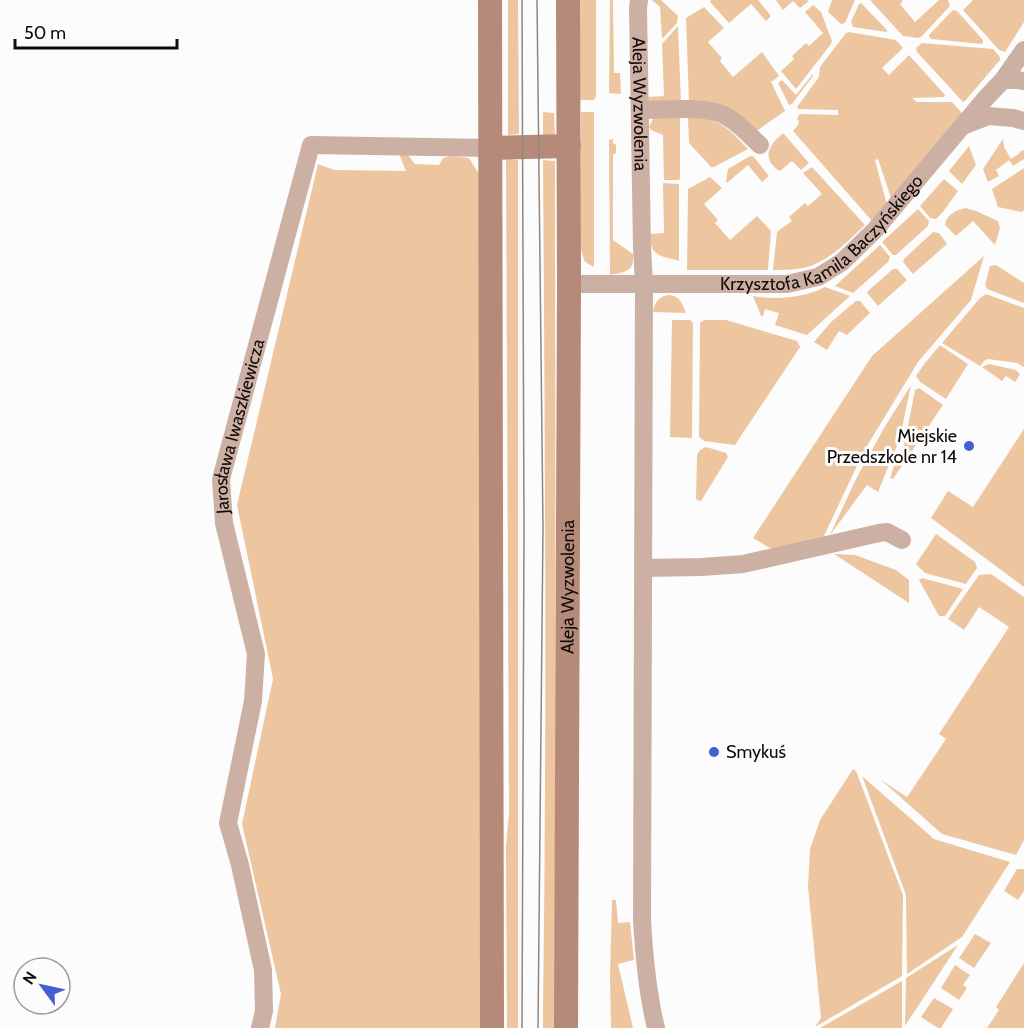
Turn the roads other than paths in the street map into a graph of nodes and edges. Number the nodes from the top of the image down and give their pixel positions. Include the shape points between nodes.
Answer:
1 (490, 0) edge
2 (568, 0) edge
3 (639, 0) edge
4 (1024, 50) edge
5 (1003, 80) junction
6 (1024, 81) edge
7 (639, 110) junction
8 (1024, 121) edge
9 (964, 126) junction
10 (760, 145) dead end
11 (569, 146) junction
12 (490, 148) junction
13 (569, 284) junction
14 (644, 284) junction
15 (902, 540) dead end
16 (644, 568) junction
17 (260, 1028) edge
18 (492, 1028) edge
19 (566, 1028) edge
20 (656, 1028) edge

1 - 12 main road
2 - 11 main road, Aleja Wyzwolenia
3 - 7 street, Aleja Wyzwolenia
4 - 5 street, Krzysztofa Kamila Baczyńskiego
5 - 6 street
5 - 9 street, Krzysztofa Kamila Baczyńskiego
7 - 10 street via 720,114
7 - 14 street, Aleja Wyzwolenia
8 - 9 street via 988,116
9 - 14 street, Krzysztofa Kamila Baczyńskiego via 876,230 843,262 818,277 787,284
11 - 12 main road
11 - 13 main road, Aleja Wyzwolenia
12 - 17 street, Jarosława Iwaszkiewicza via 310,145 221,479 224,523 256,654 253,701 228,823 263,970 264,1011
12 - 18 main road
13 - 14 street, Krzysztofa Kamila Baczyńskiego
13 - 19 main road, Aleja Wyzwolenia
14 - 16 street, Aleja Wyzwolenia
15 - 16 street via 887,532 743,564
16 - 20 street, Aleja Wyzwolenia via 642,919 644,962

